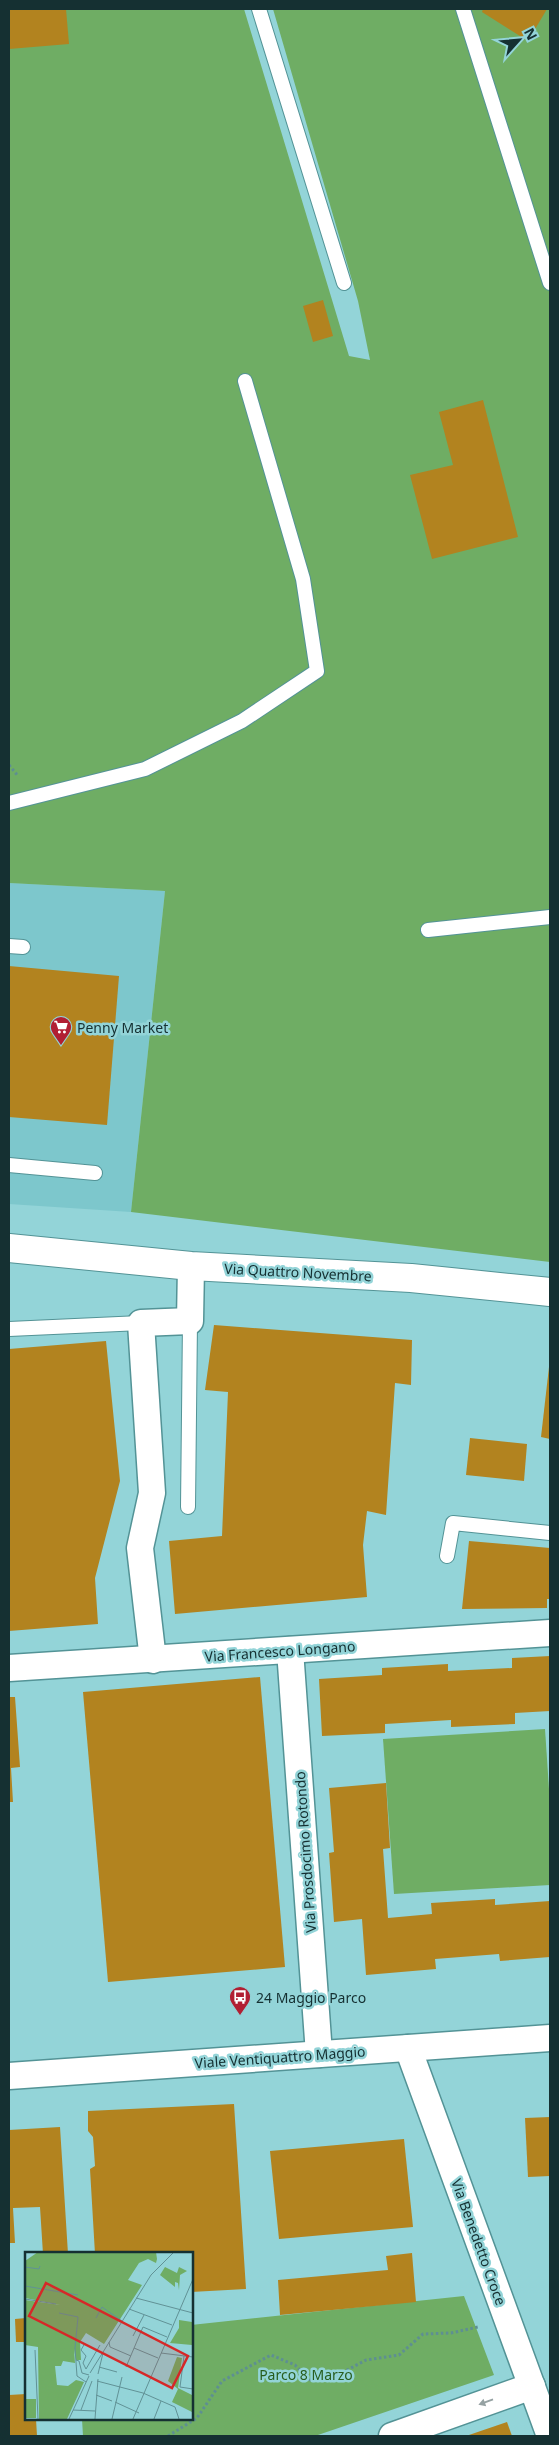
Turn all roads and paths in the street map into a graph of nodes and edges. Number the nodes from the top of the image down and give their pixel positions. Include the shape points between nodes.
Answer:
1 (259, 9) edge
2 (462, 9) edge
3 (344, 283) dead end
4 (550, 283) edge
5 (245, 381) dead end
6 (9, 804) edge
7 (550, 917) edge
8 (428, 930) dead end
9 (9, 1165) edge
10 (95, 1174) dead end
11 (9, 1248) edge
12 (45, 1253) junction
13 (9, 1261) edge
14 (191, 1266) junction
15 (550, 1292) edge
16 (190, 1321) junction
17 (141, 1323) junction
18 (9, 1329) edge
19 (188, 1507) dead end
20 (550, 1532) edge
21 (446, 1556) dead end
22 (550, 1633) edge
23 (290, 1650) junction
24 (153, 1660) junction
25 (9, 1668) edge
26 (550, 2038) edge
27 (408, 2048) junction
28 (319, 2054) junction
29 (9, 2076) edge
30 (506, 2317) junction
31 (532, 2386) junction
32 (408, 2434) edge
33 (168, 2436) edge
34 (550, 2436) edge

1 - 3 lane
2 - 4 lane
5 - 6 lane via 303,579 317,671 242,721 145,769
7 - 8 lane
9 - 10 lane
11 - 12 main road, Via Quattro Novembre
12 - 13 main road, Via Quattro Novembre
12 - 14 main road, Via Quattro Novembre
14 - 15 main road, Via Quattro Novembre via 411,1278
14 - 16 street
16 - 17 street
16 - 19 lane
17 - 18 lane
17 - 24 street via 152,1494 140,1548
20 - 21 lane via 453,1522
22 - 23 street, Via Francesco Longano
23 - 24 street, Via Francesco Longano
23 - 28 street, Via Prosdocimo Rotondo
24 - 25 street, Via Francesco Longano
26 - 27 street, Viale Ventiquattro Maggio
27 - 28 street, Viale Ventiquattro Maggio
27 - 30 street, Via Benedetto Croce
28 - 29 street, Viale Ventiquattro Maggio
30 - 31 street, Via Benedetto Croce
30 - 33 path via 451,2333 424,2334 399,2355 366,2360 334,2377 310,2380 295,2366 271,2355 222,2382 197,2418
31 -> 32 street
31 - 34 street, Via Benedetto Croce

